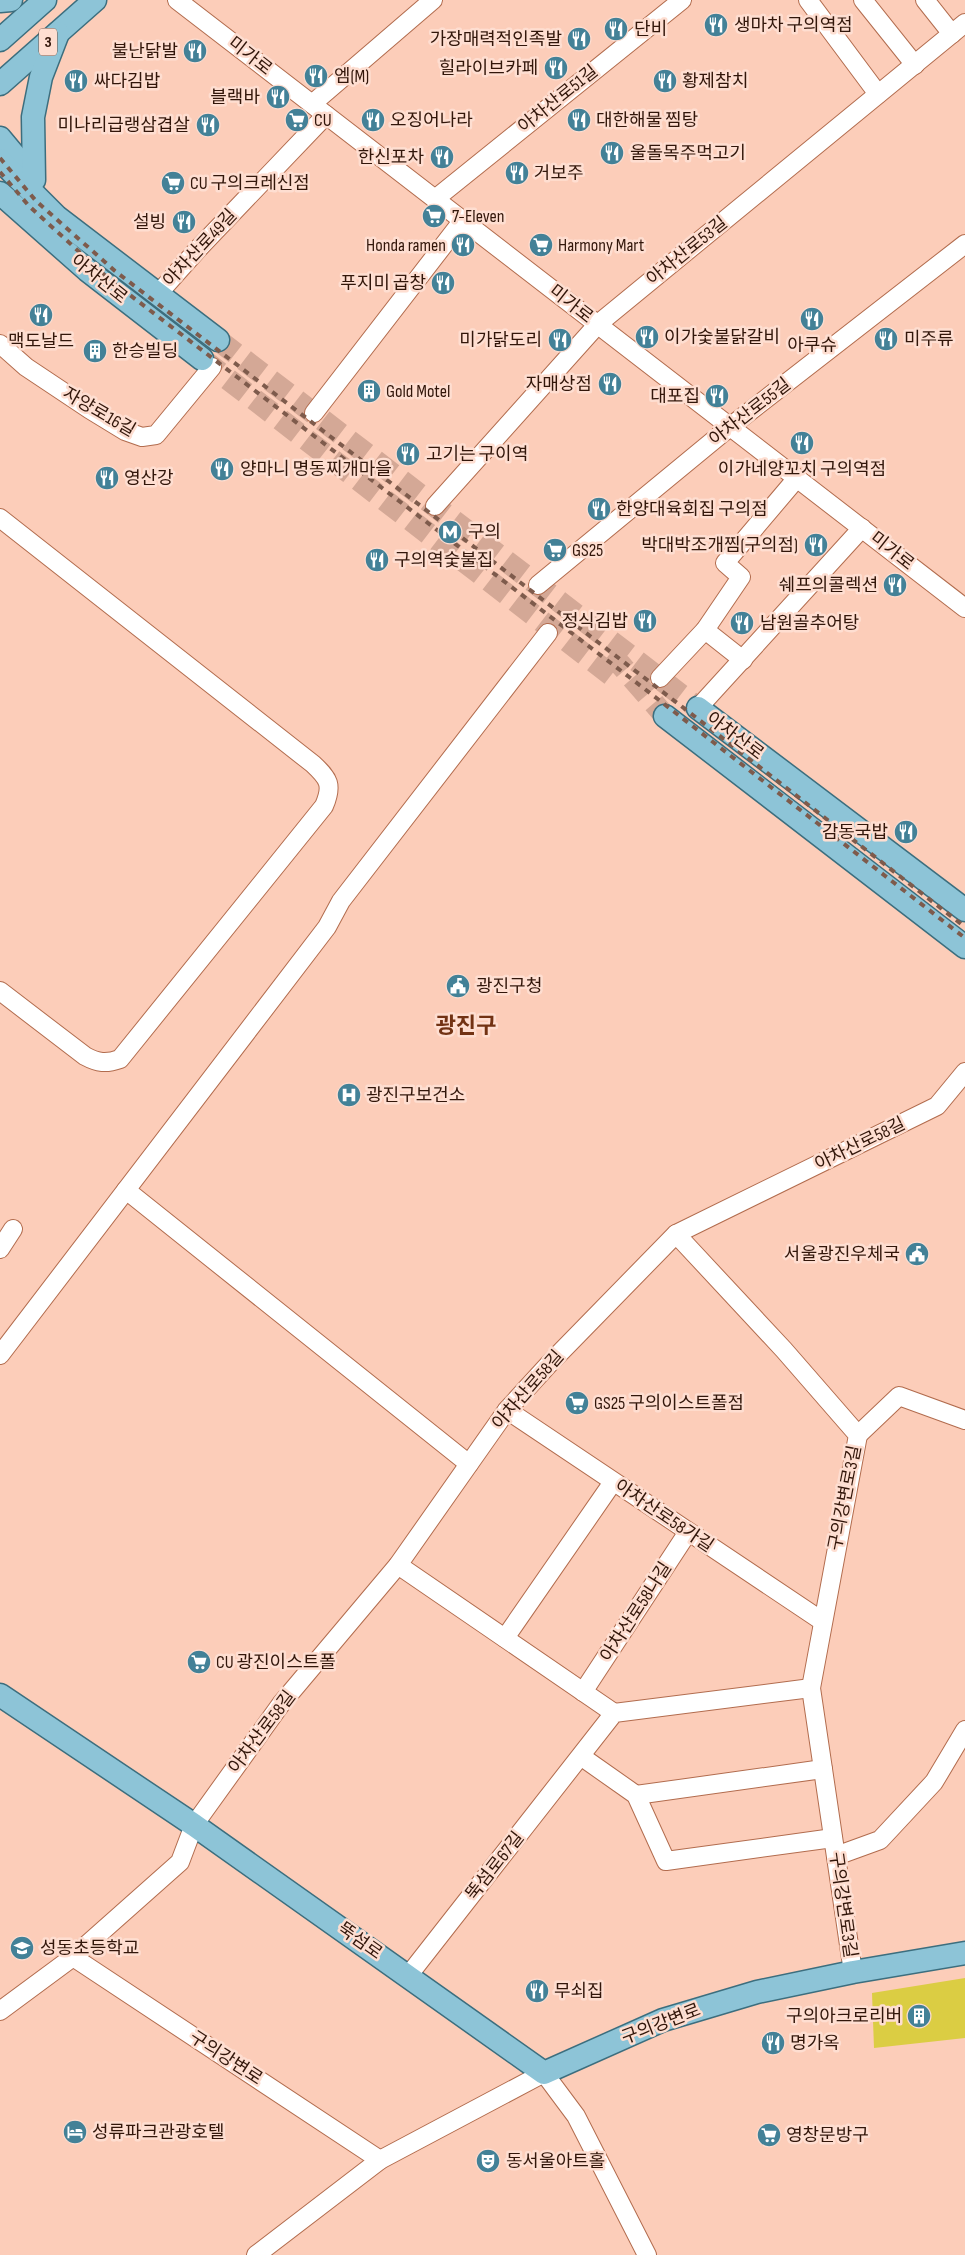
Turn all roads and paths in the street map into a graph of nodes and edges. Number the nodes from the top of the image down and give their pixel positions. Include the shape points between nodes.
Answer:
1 (10, 0) edge
2 (45, 0) edge
3 (52, 0) edge
4 (95, 0) edge
5 (177, 0) edge
6 (433, 0) edge
7 (682, 0) edge
8 (808, 0) edge
9 (863, 0) edge
10 (925, 0) edge
11 (0, 1) edge
12 (65, 27) junction
13 (959, 29) edge
14 (0, 40) edge
15 (914, 65) junction
16 (0, 84) edge
17 (878, 94) junction
18 (312, 104) junction
19 (326, 115) junction
20 (0, 138) edge
21 (0, 160) edge
22 (26, 180) junction
23 (2, 195) edge
24 (435, 199) junction
25 (463, 220) junction
26 (965, 244) edge
27 (157, 294) junction
28 (598, 324) junction
29 (218, 340) tunnel mouth
30 (0, 344) edge
31 (207, 363) joint
32 (314, 414) dead end
33 (731, 426) junction
34 (797, 478) junction
35 (435, 506) dead end
36 (0, 518) edge
37 (862, 528) junction
38 (538, 585) dead end
39 (965, 608) edge
40 (705, 630) junction
41 (548, 633) dead end
42 (743, 660) junction
43 (660, 678) dead end
44 (698, 708) joint
45 (665, 716) tunnel mouth
46 (722, 726) junction
47 (707, 748) junction
48 (965, 910) edge
49 (965, 947) edge
50 (0, 991) edge
51 (965, 1072) edge
52 (126, 1190) junction
53 (13, 1229) dead end
54 (676, 1234) junction
55 (0, 1249) edge
56 (0, 1355) edge
57 (506, 1410) junction
58 (965, 1420) edge
59 (858, 1435) junction
60 (469, 1464) junction
61 (614, 1482) junction
62 (688, 1532) junction
63 (398, 1565) junction
64 (822, 1621) junction
65 (505, 1638) junction
66 (811, 1688) junction
67 (583, 1692) junction
68 (0, 1695) edge
69 (614, 1713) junction
70 (965, 1730) edge
71 (582, 1757) junction
72 (823, 1770) junction
73 (636, 1795) junction
74 (194, 1825) junction
75 (833, 1838) junction
76 (836, 1856) junction
77 (965, 1953) edge
78 (73, 1957) junction
79 (853, 1972) junction
80 (408, 1976) junction
81 (0, 2011) edge
82 (544, 2073) junction
83 (380, 2160) junction
84 (256, 2255) edge
85 (647, 2255) edge

1 - 11 main road
2 - 14 main road, 3
3 - 12 main road
4 - 12 main road, 3
5 - 18 street, 미가로
6 - 18 street
7 - 24 street, 아차산로51길
8 - 17 street
9 - 15 street
10 - 13 street
12 - 16 main road, 3
12 - 22 main road via 41,77
13 - 15 street, 아차산로53길
15 - 17 street, 아차산로53길
17 - 28 street, 아차산로53길
18 - 19 street, 미가로
19 - 24 street, 미가로
19 - 27 street, 아차산로49길
20 - 22 main road, 아차산로
21 - 22 main road, 아차산로
22 - 23 main road
22 - 27 main road, 아차산로 via 57,217
23 - 31 main road, 아차산로 via 87,270
24 - 25 street, 미가로
25 - 28 street, 미가로
25 - 32 street
26 - 33 street, 아차산로55길
27 - 29 main road, 아차산로
28 - 33 street, 미가로
28 - 35 street, 아차산로53길
30 - 31 street, 자양로16길 via 26,367 89,409 125,431 142,437 156,435
33 - 34 street, 미가로
33 - 38 street, 아차산로55길
34 - 37 street, 미가로
34 - 40 street via 724,563 742,577
36 - 50 street via 313,764 329,782 329,794 324,806 120,1059 110,1063 98,1062 85,1056
37 - 39 street, 미가로
37 - 42 street, 아차산로
40 - 42 street
40 - 43 street
41 - 52 street
42 - 44 street, 아차산로
44 - 46 main road, 아차산로
45 - 47 main road, 아차산로
46 - 47 main road
46 - 48 main road, 아차산로
47 - 49 main road, 아차산로
51 - 54 street, 아차산로58길 via 936,1106
52 - 56 street
52 - 60 street
53 - 55 street
54 - 57 street, 아차산로58길
54 - 59 street, 구의강변로3길
57 - 60 street, 아차산로58길
57 - 61 street, 아차산로58가길
58 - 59 street via 899,1396
59 - 64 street, 구의강변로3길
60 - 63 street, 아차산로58길
61 - 62 street, 아차산로58가길
61 - 65 street
62 - 64 street, 아차산로58가길
62 - 67 street, 아차산로58나길
63 - 65 street
63 - 74 street, 아차산로58길 via 281,1704
64 - 66 street, 구의강변로3길
65 - 67 street
66 - 69 street
66 - 72 street, 구의강변로3길
67 - 69 street
68 - 74 main road, 뚝섬로
69 - 71 street, 뚝섬로67길
70 - 76 street via 934,1782 880,1840
71 - 73 street
71 - 80 street, 뚝섬로67길
72 - 73 street
72 - 75 street, 구의강변로3길
73 - 75 street, 구의강변로3길 via 666,1861
74 - 78 street, 아차산로58길 via 180,1862
74 - 80 main road, 뚝섬로
75 - 76 street, 구의강변로3길
76 - 79 street, 구의강변로3길
77 - 79 main road, 구의강변로
78 - 81 street, 아차산로58길
78 - 83 street, 구의강변로
79 - 82 main road, 구의강변로 via 757,1992 663,2020
80 - 82 main road, 뚝섬로
82 - 83 street, 구의강변로
82 - 85 street, 뚝섬로 via 576,2116
83 - 84 street, 구의강변로

